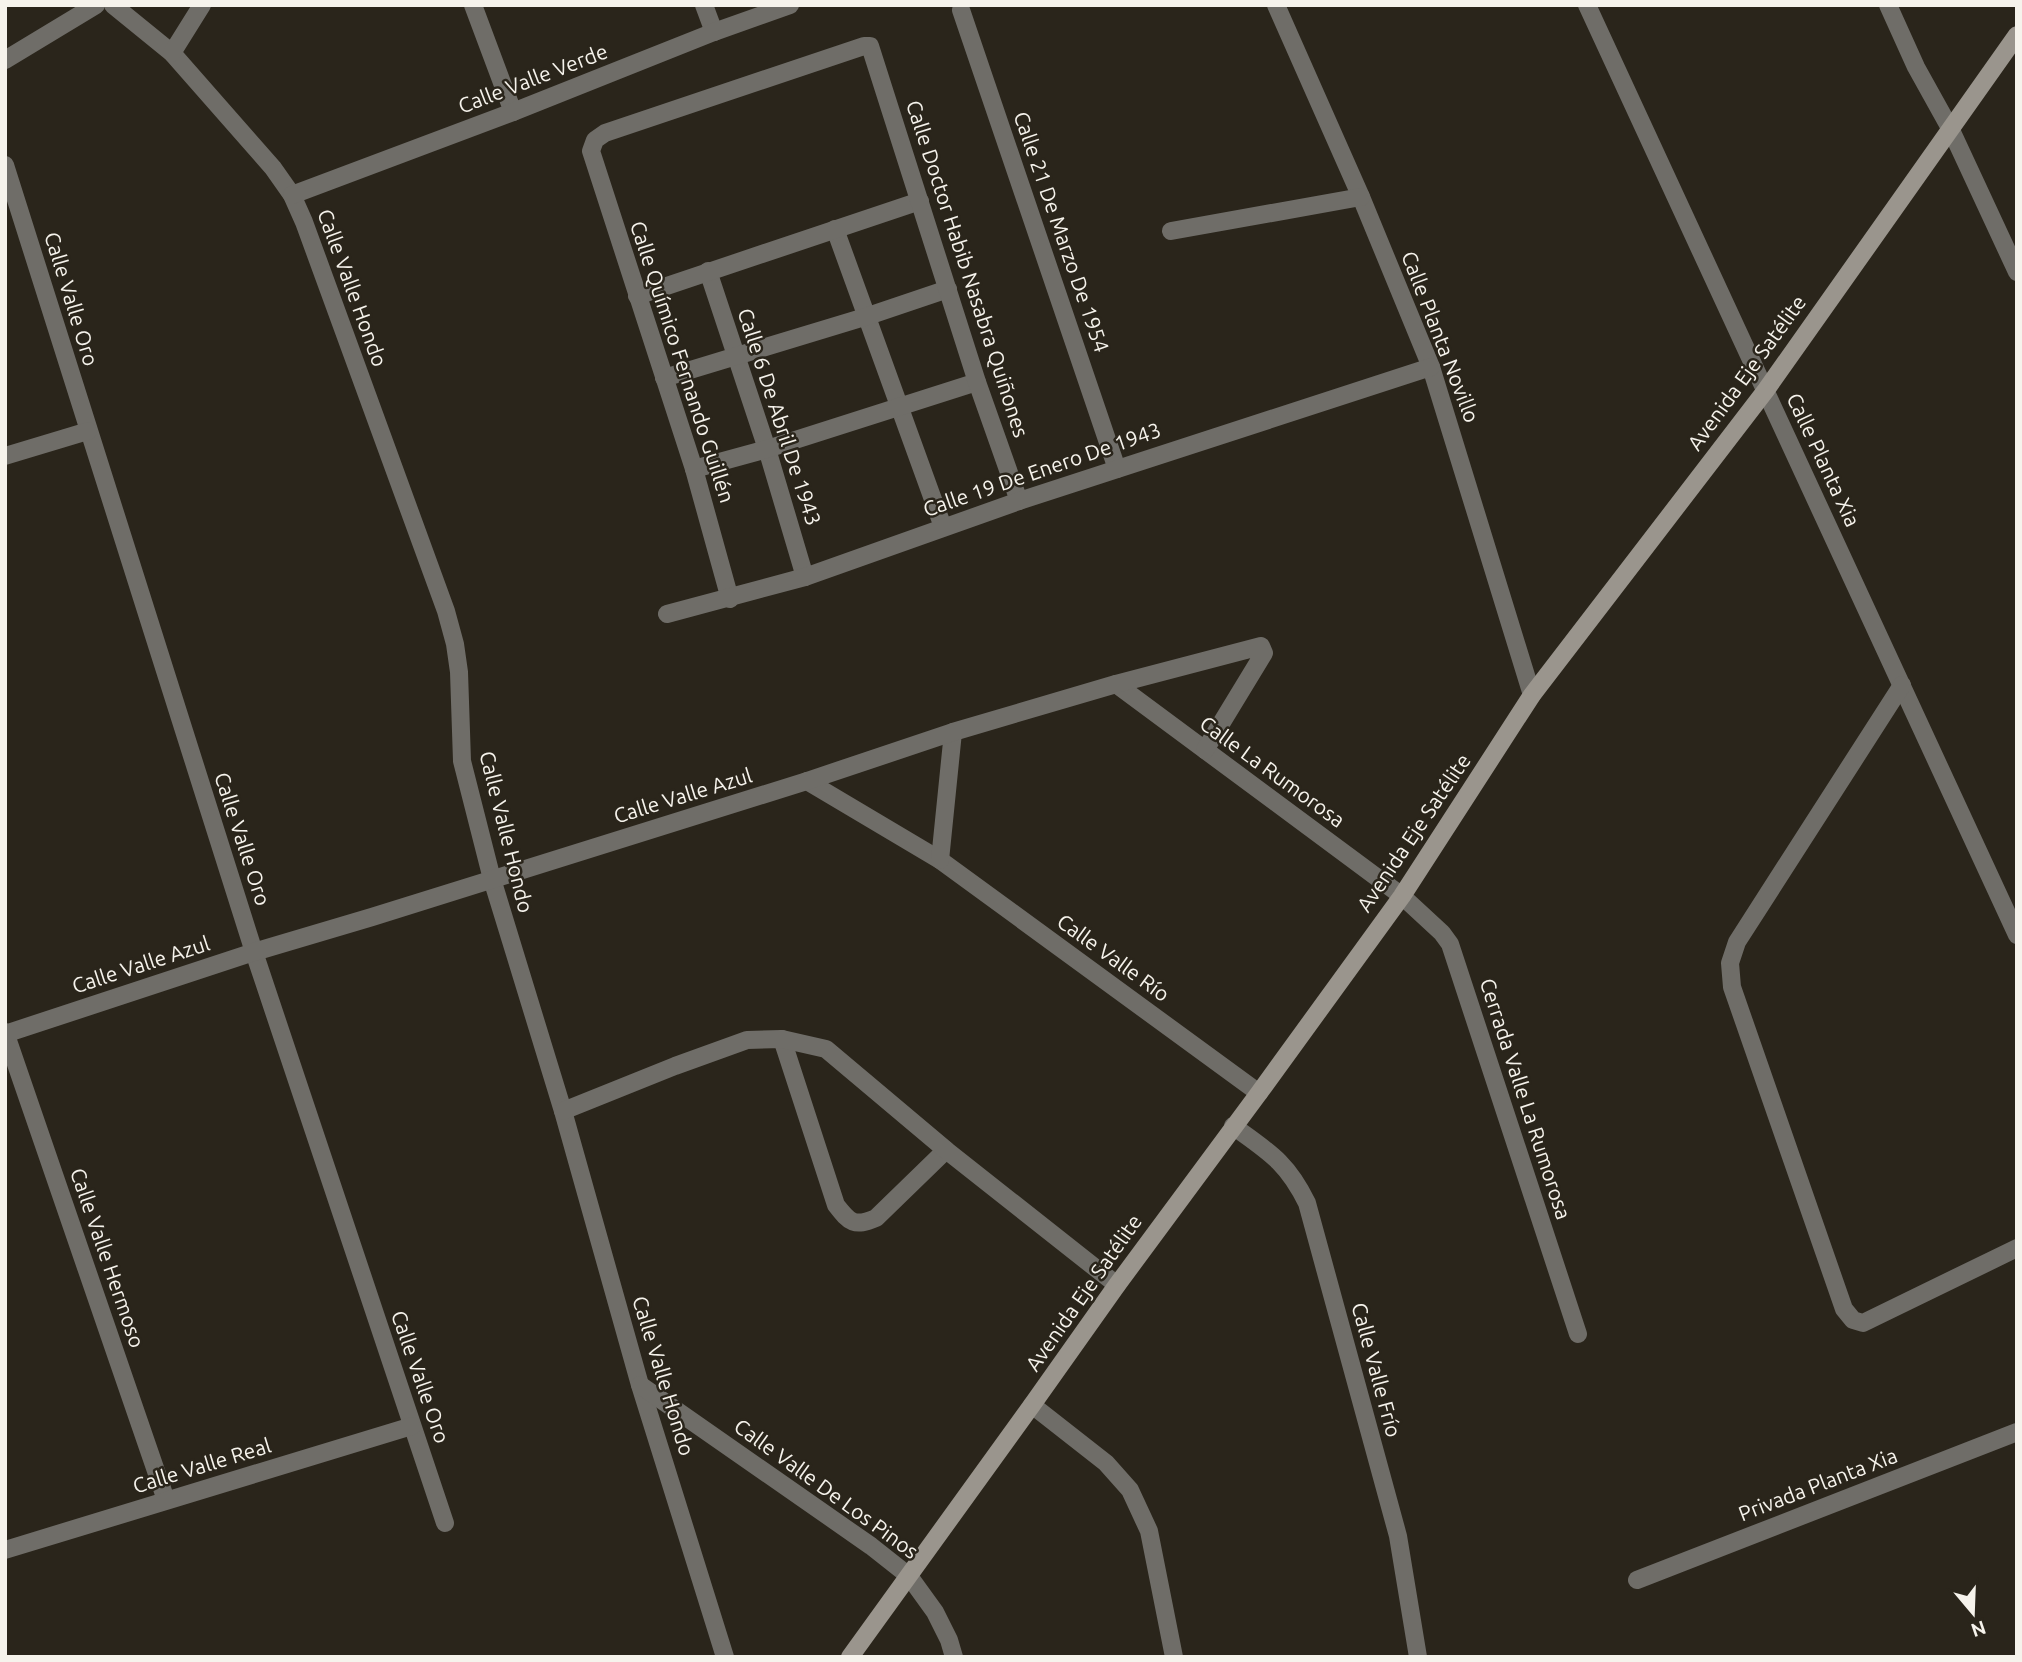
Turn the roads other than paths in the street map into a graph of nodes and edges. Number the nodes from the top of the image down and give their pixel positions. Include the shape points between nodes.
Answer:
1 (96, 5) edge
2 (113, 5) edge
3 (202, 5) edge
4 (473, 5) edge
5 (704, 5) edge
6 (790, 5) edge
7 (1276, 5) edge
8 (1587, 5) edge
9 (1888, 5) edge
10 (961, 10) dead end
11 (714, 32) junction
12 (2017, 35) edge
13 (872, 51) joint
14 (172, 53) junction
15 (5, 60) edge
16 (513, 112) junction
17 (1951, 130) junction
18 (5, 165) edge
19 (292, 195) junction
20 (1361, 197) junction
21 (920, 201) junction
22 (835, 229) junction
23 (1171, 231) dead end
24 (708, 271) junction
25 (2017, 272) edge
26 (948, 289) junction
27 (637, 296) junction
28 (867, 316) junction
29 (736, 356) junction
30 (1431, 367) junction
31 (664, 378) junction
32 (977, 382) junction
33 (1766, 390) junction
34 (899, 406) junction
35 (88, 430) junction
36 (767, 449) junction
37 (5, 456) edge
38 (1117, 469) junction
39 (694, 470) junction
40 (1019, 501) junction
41 (943, 527) junction
42 (806, 577) junction
43 (730, 599) junction
44 (667, 614) dead end
45 (1116, 684) junction
46 (1902, 685) junction
47 (1532, 695) junction
48 (953, 732) junction
49 (1205, 750) junction
50 (807, 781) junction
51 (940, 860) junction
52 (492, 879) junction
53 (1402, 896) junction
54 (2017, 935) edge
55 (254, 952) junction
56 (5, 1033) edge
57 (782, 1039) junction
58 (1259, 1093) junction
59 (563, 1111) junction
60 (1233, 1126) junction
61 (946, 1150) junction
62 (2017, 1248) edge
63 (1116, 1285) junction
64 (1578, 1334) dead end
65 (640, 1385) junction
66 (1032, 1405) junction
67 (412, 1426) junction
68 (2017, 1433) edge
69 (166, 1500) junction
70 (445, 1524) dead end
71 (5, 1550) edge
72 (909, 1576) junction
73 (1637, 1580) dead end
74 (725, 1657) edge
75 (850, 1657) edge
76 (954, 1657) edge
77 (1174, 1657) edge
78 (1418, 1657) edge

1 - 15 street
2 - 14 street, Calle Valle Hondo
3 - 14 street
4 - 16 street
5 - 11 street
6 - 11 street, Calle Valle Verde
7 - 20 street, Calle Planta Novillo
8 - 33 street, Calle Planta Xia
9 - 17 street
10 - 38 street, Calle 21 De Marzo De 1954
11 - 16 street, Calle Valle Verde
12 - 17 street, Avenida Eje Satélite
13 - 21 street, Calle Doctor Habib Nasabra Quiñones
13 - 27 street, Calle Químico Fernando Guillén via 864,46 595,140 591,151
14 - 19 street, Calle Valle Hondo
16 - 19 street, Calle Valle Verde
17 - 25 street
17 - 33 street, Avenida Eje Satélite
18 - 35 street, Calle Valle Oro
19 - 52 street, Calle Valle Hondo via 446,611 460,672 462,761
20 - 23 street
20 - 30 street, Calle Planta Novillo
21 - 22 street
21 - 26 street, Calle Doctor Habib Nasabra Quiñones
22 - 24 street
22 - 28 street
24 - 27 street
24 - 29 street, Calle 6 De Abril De 1943
26 - 28 street
26 - 32 street, Calle Doctor Habib Nasabra Quiñones
27 - 31 street, Calle Químico Fernando Guillén
28 - 29 street
28 - 34 street
29 - 31 street
29 - 36 street, Calle 6 De Abril De 1943
30 - 38 street, Calle 19 De Enero De 1943
30 - 47 street, Calle Planta Novillo
31 - 39 street, Calle Químico Fernando Guillén
32 - 34 street
32 - 40 street, Calle Doctor Habib Nasabra Quiñones
33 - 46 street, Calle Planta Xia
33 - 47 street, Avenida Eje Satélite
34 - 36 street
34 - 41 street
35 - 37 street
35 - 55 street, Calle Valle Oro
36 - 39 street
36 - 42 street, Calle 6 De Abril De 1943
38 - 40 street, Calle 19 De Enero De 1943
39 - 43 street, Calle Químico Fernando Guillén
40 - 41 street, Calle 19 De Enero De 1943
41 - 42 street, Calle 19 De Enero De 1943
42 - 43 street, Calle 19 De Enero De 1943
43 - 44 street, Calle 19 De Enero De 1943
45 - 48 street, Calle Valle Azul
45 - 49 street, Calle La Rumorosa
45 - 49 street, Calle Valle Azul via 1261,646 1264,653
46 - 54 street, Calle Planta Xia
46 - 62 street via 1737,942 1730,963 1732,987 1844,1309 1853,1320 1863,1323
47 - 53 street, Avenida Eje Satélite
48 - 50 street, Calle Valle Azul
48 - 51 street
49 - 53 street, Calle La Rumorosa
50 - 51 street, Calle Valle Río
50 - 52 street, Calle Valle Azul
51 - 58 street, Calle Valle Río
52 - 55 street, Calle Valle Azul
52 - 59 street, Calle Valle Hondo
53 - 58 street, Avenida Eje Satélite
53 - 64 street, Cerrada Valle La Rumorosa via 1450,944
55 - 56 street, Calle Valle Azul
55 - 67 street, Calle Valle Oro
56 - 69 street, Calle Valle Hermoso
57 - 59 street via 747,1040
57 - 61 street via 826,1049
57 - 61 street via 836,1205 848,1220 861,1224 876,1218
58 - 60 street, Avenida Eje Satélite
59 - 65 street, Calle Valle Hondo
60 - 63 street, Avenida Eje Satélite
60 - 78 street, Calle Valle Frío via 1277,1157 1307,1203 1398,1536
61 - 63 street
63 - 66 street, Avenida Eje Satélite
65 - 72 street, Calle Valle De Los Pinos
65 - 74 street, Calle Valle Hondo
66 - 72 street, Avenida Eje Satélite
66 - 77 street via 1106,1463 1130,1490 1149,1531
67 - 69 street, Calle Valle Real
67 - 70 street, Calle Valle Oro
68 - 73 street, Privada Planta Xia
69 - 71 street, Calle Valle Real
72 - 75 street, Avenida Eje Satélite
72 - 76 street, Calle Valle De Los Pinos via 935,1612

